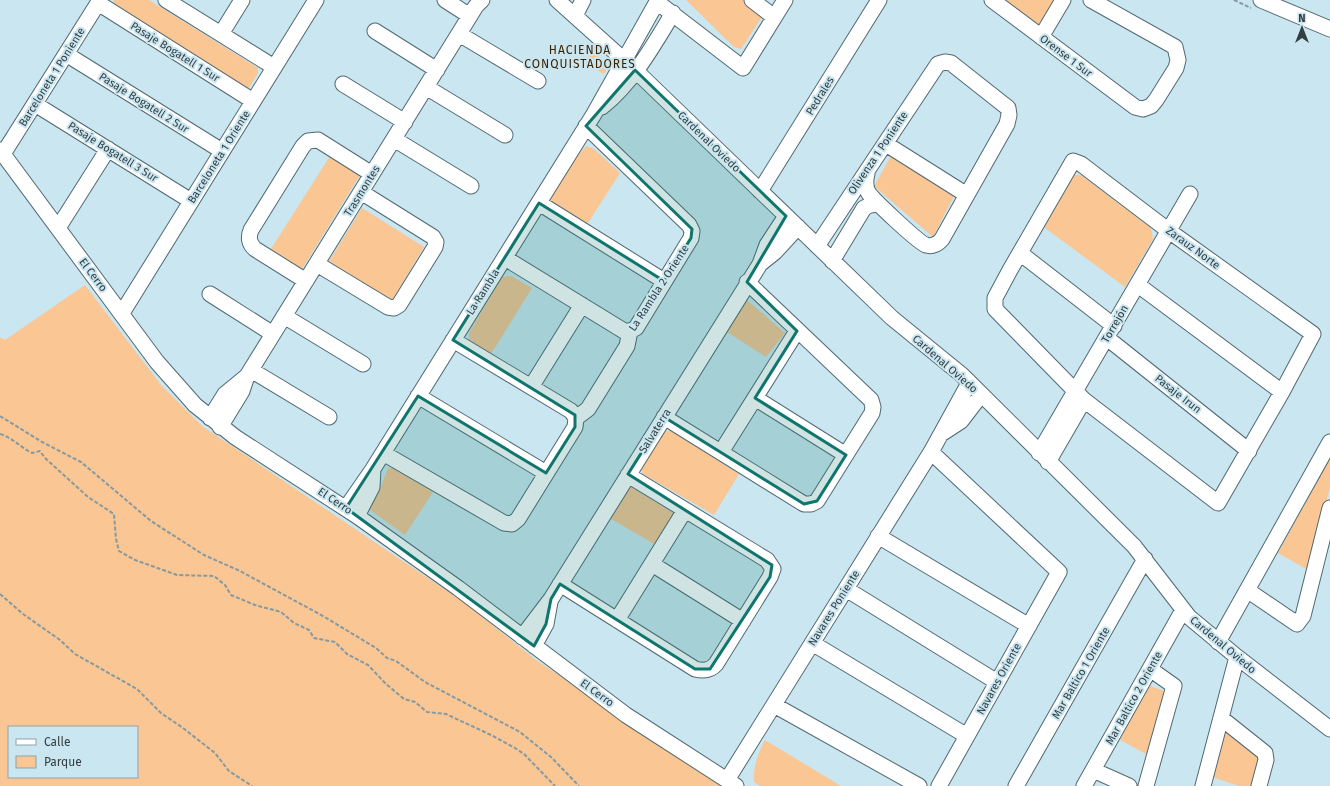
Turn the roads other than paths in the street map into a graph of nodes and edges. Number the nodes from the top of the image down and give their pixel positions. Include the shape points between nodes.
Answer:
1 (242, 0) edge
2 (316, 0) edge
3 (444, 0) edge
4 (557, 0) edge
5 (583, 0) edge
6 (752, 0) edge
7 (785, 0) edge
8 (879, 0) edge
9 (992, 0) edge
10 (1063, 0) edge
11 (1091, 0) edge
12 (1261, 0) edge
13 (170, 1) edge
14 (657, 1) edge
15 (99, 2) edge
16 (476, 6) edge
17 (673, 13) junction
18 (575, 16) junction
19 (774, 17) junction
20 (1330, 29) edge
21 (375, 31) dead end
22 (221, 34) junction
23 (459, 34) junction
24 (1041, 37) junction
25 (66, 54) junction
26 (624, 60) junction
27 (274, 67) junction
28 (437, 70) junction
29 (635, 70) junction
30 (538, 81) dead end
31 (343, 84) dead end
32 (426, 87) junction
33 (253, 101) junction
34 (35, 104) junction
35 (590, 120) junction
36 (405, 122) junction
37 (505, 136) dead end
38 (394, 139) junction
39 (886, 144) junction
40 (108, 149) junction
41 (222, 151) junction
42 (2, 152) edge
43 (372, 174) junction
44 (867, 174) junction
45 (471, 186) dead end
46 (760, 191) junction
47 (361, 192) junction
48 (1190, 194) dead end
49 (967, 195) junction
50 (191, 201) junction
51 (539, 203) junction
52 (878, 204) junction
53 (786, 216) junction
54 (798, 227) junction
55 (58, 228) junction
56 (1169, 231) junction
57 (818, 246) junction
58 (1020, 253) junction
59 (505, 258) junction
60 (832, 261) junction
61 (317, 264) junction
62 (760, 264) junction
63 (306, 281) junction
64 (664, 281) junction
65 (747, 282) junction
66 (1138, 284) junction
67 (210, 294) dead end
68 (582, 305) junction
69 (122, 314) junction
70 (284, 316) junction
71 (630, 331) junction
72 (797, 331) junction
73 (1110, 332) junction
74 (273, 334) junction
75 (454, 340) junction
76 (363, 364) dead end
77 (249, 373) junction
78 (969, 383) junction
79 (531, 387) junction
80 (1282, 392) junction
81 (981, 395) junction
82 (1080, 395) junction
83 (418, 396) junction
84 (755, 398) junction
85 (329, 417) dead end
86 (664, 417) junction
87 (576, 418) junction
88 (215, 422) junction
89 (939, 436) junction
90 (1330, 442) edge
91 (1249, 451) junction
92 (721, 452) junction
93 (931, 452) junction
94 (383, 453) junction
95 (846, 455) junction
96 (1044, 457) junction
97 (546, 473) junction
98 (628, 475) junction
99 (1330, 508) edge
100 (685, 510) junction
101 (351, 512) junction
102 (878, 536) junction
103 (1145, 560) junction
104 (652, 564) junction
105 (560, 584) junction
106 (846, 589) junction
107 (1247, 590) junction
108 (551, 599) junction
109 (1183, 610) junction
110 (617, 620) junction
111 (743, 621) junction
112 (1029, 626) junction
113 (522, 637) junction
114 (1218, 642) junction
115 (812, 643) junction
116 (534, 646) junction
117 (1237, 657) junction
118 (1150, 670) junction
119 (997, 682) junction
120 (774, 705) junction
121 (1221, 718) junction
122 (1330, 729) edge
123 (967, 736) junction
124 (1094, 770) junction
125 (732, 783) edge
126 (919, 786) edge
127 (939, 786) edge
128 (1016, 786) edge
129 (1084, 786) edge
130 (1129, 786) edge
131 (1146, 786) edge
132 (1203, 786) edge
133 (1260, 786) edge

1 - 22 street
2 - 27 street, Barceloneta 1 Oriente
3 - 16 street
4 - 18 street, Cardenal Oviedo
5 - 18 street
6 - 19 street
7 - 19 street
8 - 46 street, Pedrales
9 - 24 street, Orense 1 Sur
10 - 24 street
11 - 24 street, Orense 1 Sur via 1175,46 1178,53 1176,68 1151,106 1143,109 1135,107
12 - 20 street
13 - 22 street
14 - 17 street
14 - 26 street, La Rambla
15 - 25 street, Barceloneta 1 Poniente
15 - 33 street, Pasaje Bogatell 1 Sur
16 - 23 street, Trasmontes
17 - 19 street via 743,68
17 - 29 street, La Rambla
18 - 26 street, Cardenal Oviedo
21 - 28 street
22 - 27 street
23 - 28 street, Trasmontes
23 - 30 street
25 - 34 street, Barceloneta 1 Poniente
25 - 41 street, Pasaje Bogatell 2 Sur
26 - 29 street, Cardenal Oviedo
26 - 35 street, La Rambla
27 - 33 street, Barceloneta 1 Oriente
28 - 32 street, Trasmontes
29 - 35 street, La Rambla via 614,97
29 - 46 street, Cardenal Oviedo
31 - 36 street
32 - 36 street, Trasmontes
32 - 37 street
33 - 41 street, Barceloneta 1 Oriente
34 - 40 street, Pasaje Bogatell 3 Sur
34 - 42 street, Barceloneta 1 Poniente
35 - 51 street, La Rambla
35 - 64 street, La Rambla 2 Oriente via 692,231 691,238
36 - 38 street, Trasmontes
38 - 43 street, Trasmontes
38 - 45 street
39 - 44 street, Olivenza 1 Poniente
39 - 49 street
39 - 49 street, Olivenza 1 Poniente via 932,70 941,62 951,63 1004,104 1008,110 1008,121
40 - 50 street, Pasaje Bogatell 3 Sur
40 - 55 street
41 - 50 street, Barceloneta 1 Oriente
42 - 55 street, El Cerro
43 - 47 street, Trasmontes
43 - 63 street via 322,142 311,140 303,146 251,230 249,240 255,249
44 - 52 street via 867,188
44 - 57 street, Olivenza 1 Poniente via 852,192
46 - 53 street, Cardenal Oviedo
47 - 61 street, Trasmontes
47 - 61 street via 433,237 435,247 394,308 388,307
48 - 56 street, Torrejón
49 - 52 street via 942,239 933,245 920,242
50 - 69 street, Barceloneta 1 Oriente
51 - 59 street, La Rambla
51 - 64 street
52 - 60 street via 864,208
53 - 54 street, Cardenal Oviedo
53 - 62 street, Salvaterra via 767,245
54 - 57 street, Cardenal Oviedo
54 - 62 street, Salvaterra via 776,252
55 - 69 street, El Cerro
56 - 58 street, Zarauz Norte via 1081,164 1073,161
56 - 66 street, Torrejón
56 - 80 street, Zarauz Norte via 1313,334
57 - 60 street, Cardenal Oviedo
58 - 73 street, Pasaje Irun
58 - 82 street via 995,298 995,309
59 - 68 street
59 - 75 street, La Rambla
60 - 78 street, Cardenal Oviedo via 892,318
61 - 63 street, Trasmontes
62 - 65 street, Salvaterra
63 - 70 street, Trasmontes
64 - 71 street, La Rambla 2 Oriente via 636,328
65 - 72 street
65 - 86 street, Salvaterra
66 - 73 street, Torrejón
66 - 80 street
67 - 74 street
68 - 71 street via 624,331
68 - 79 street
69 - 88 street, El Cerro via 170,378
70 - 74 street, Trasmontes
70 - 76 street
71 - 87 street, La Rambla 2 Oriente via 627,346 588,409
72 - 84 street
72 - 95 street via 867,395 873,404 872,413
73 - 82 street, Torrejón
73 - 91 street, Pasaje Irun
74 - 77 street, Trasmontes
75 - 79 street
75 - 83 street, La Rambla
77 - 85 street
77 - 88 street, Trasmontes via 242,391
78 - 81 street, Cardenal Oviedo
78 - 89 street, Navares Poniente
79 - 87 street via 571,411
80 - 91 street
81 - 89 street, Navares Poniente via 961,421
81 - 96 street, Cardenal Oviedo
82 - 91 street via 1218,503
82 - 96 street, Torrejón
83 - 94 street, La Rambla
83 - 97 street
84 - 92 street
84 - 95 street
86 - 92 street
86 - 98 street, Salvaterra
87 - 97 street, La Rambla 2 Oriente via 575,427
88 - 101 street, El Cerro
89 - 93 street, Navares Poniente
90 - 107 street
92 - 95 street via 801,503 811,504 819,498
93 - 102 street, Navares Poniente
93 - 112 street, Navares Oriente via 1059,572
94 - 97 street, La Rambla 2 Oriente via 504,523 512,524
94 - 101 street, La Rambla
96 - 103 street, Cardenal Oviedo
98 - 100 street
98 - 105 street, Salvaterra
99 - 107 street via 1303,616 1297,624
100 - 104 street
100 - 111 street via 767,560 773,569
101 - 113 street, El Cerro
102 - 106 street, Navares Poniente
102 - 112 street
103 - 109 street, Cardenal Oviedo
103 - 128 street, Mar Baltico 1 Oriente
104 - 110 street
104 - 111 street
105 - 108 street, Salvaterra
105 - 110 street
106 - 115 street, Navares Poniente
106 - 119 street
107 - 114 street
108 - 113 street, Salvaterra
108 - 116 street, Salvaterra via 546,624
109 - 114 street, Cardenal Oviedo
109 - 118 street, Mar Baltico 2 Oriente
110 - 111 street via 695,669 704,670 710,670 716,664
112 - 119 street, Navares Oriente
113 - 116 street, El Cerro
114 - 117 street, Cardenal Oviedo
115 - 120 street, Navares Poniente
115 - 123 street
116 - 125 street, El Cerro via 626,715
117 - 121 street
117 - 122 street, Cardenal Oviedo
118 - 124 street, Mar Baltico 2 Oriente
118 - 131 street via 1174,686
119 - 123 street, Navares Oriente
120 - 125 street, Navares Poniente
120 - 126 street
121 - 132 street
121 - 133 street via 1265,753 1266,760
123 - 127 street, Navares Oriente
124 - 129 street, Mar Baltico 2 Oriente
124 - 130 street

